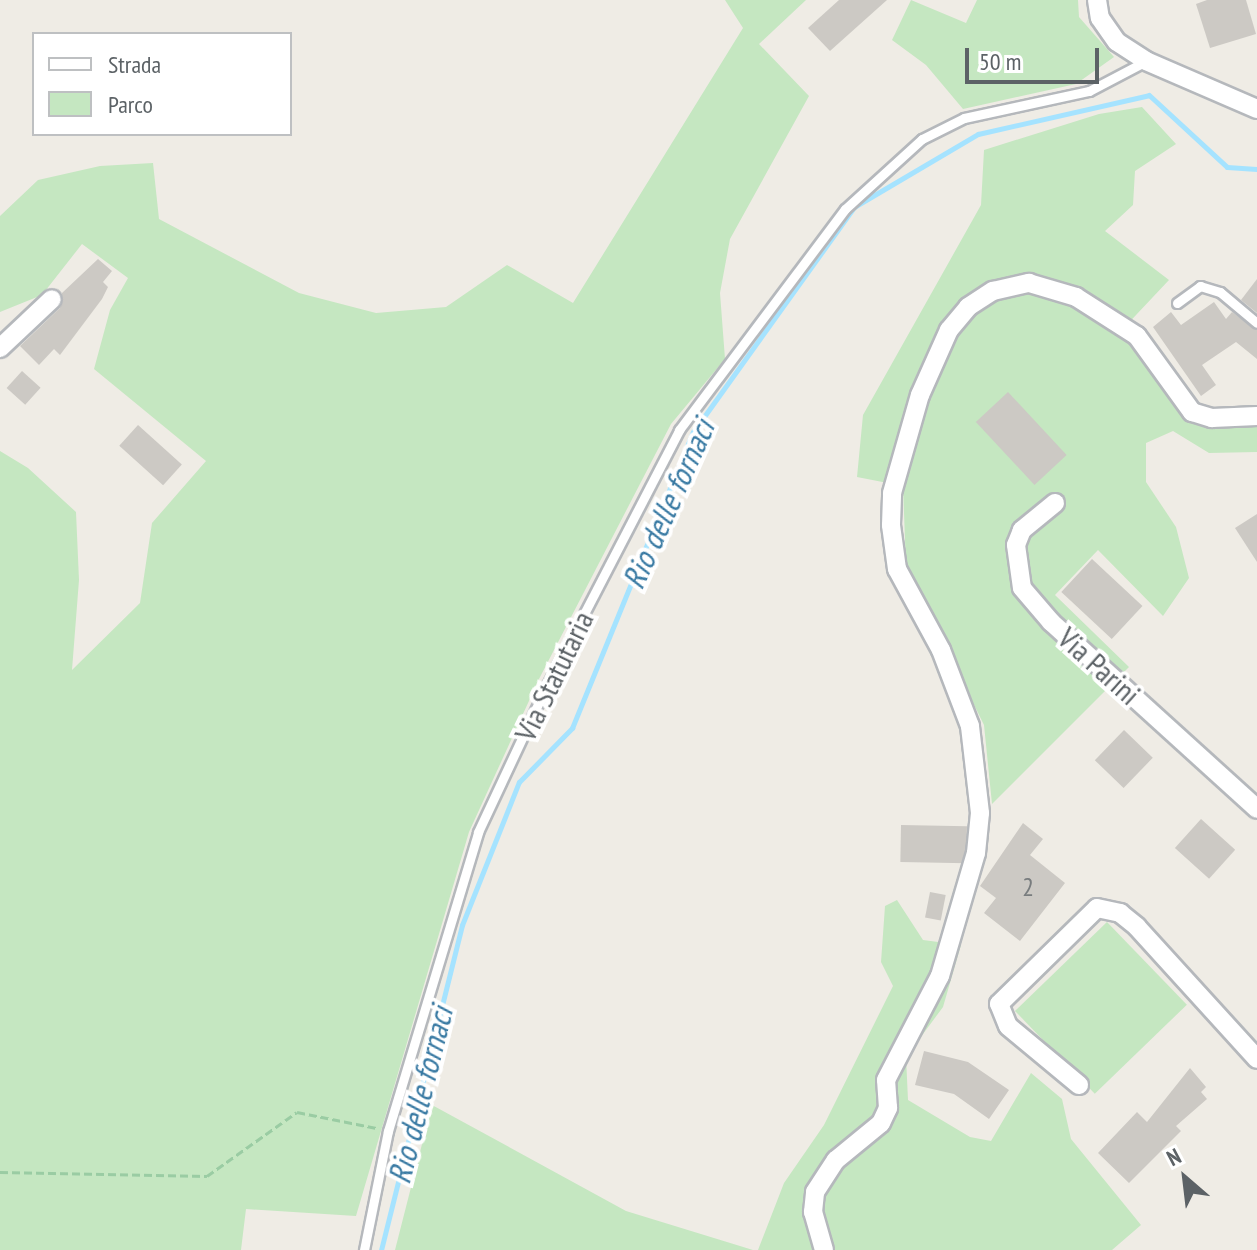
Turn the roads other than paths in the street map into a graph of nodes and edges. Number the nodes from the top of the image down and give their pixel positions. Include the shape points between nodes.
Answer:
1 (1097, 0) edge
2 (1146, 61) junction
3 (1257, 109) edge
4 (52, 299) dead end
5 (1177, 303) dead end
6 (1257, 323) edge
7 (0, 348) edge
8 (1257, 416) edge
9 (1055, 503) dead end
10 (1257, 809) edge
11 (1257, 1059) edge
12 (1079, 1085) dead end
13 (364, 1250) edge
14 (824, 1250) edge

1 - 2 street via 1100,18 1117,42
2 - 3 street
2 - 13 lane, Via Statutaria via 1089,91 964,118 922,139 845,209 679,430 545,689 478,832 388,1131
4 - 7 street
5 - 6 lane via 1200,286 1220,292
8 - 14 street via 1212,418 1192,412 1137,336 1076,297 1029,283 993,291 968,307 949,330 920,395 892,493 891,525 897,569 941,650 970,726 980,813 976,853 940,976 886,1080 888,1108 881,1123 836,1160 815,1192 813,1212
9 - 10 street, Via Parini via 1022,530 1016,545 1016,575 1031,602
11 - 12 street via 1137,927 1120,913 1097,908 999,1004 1008,1026

